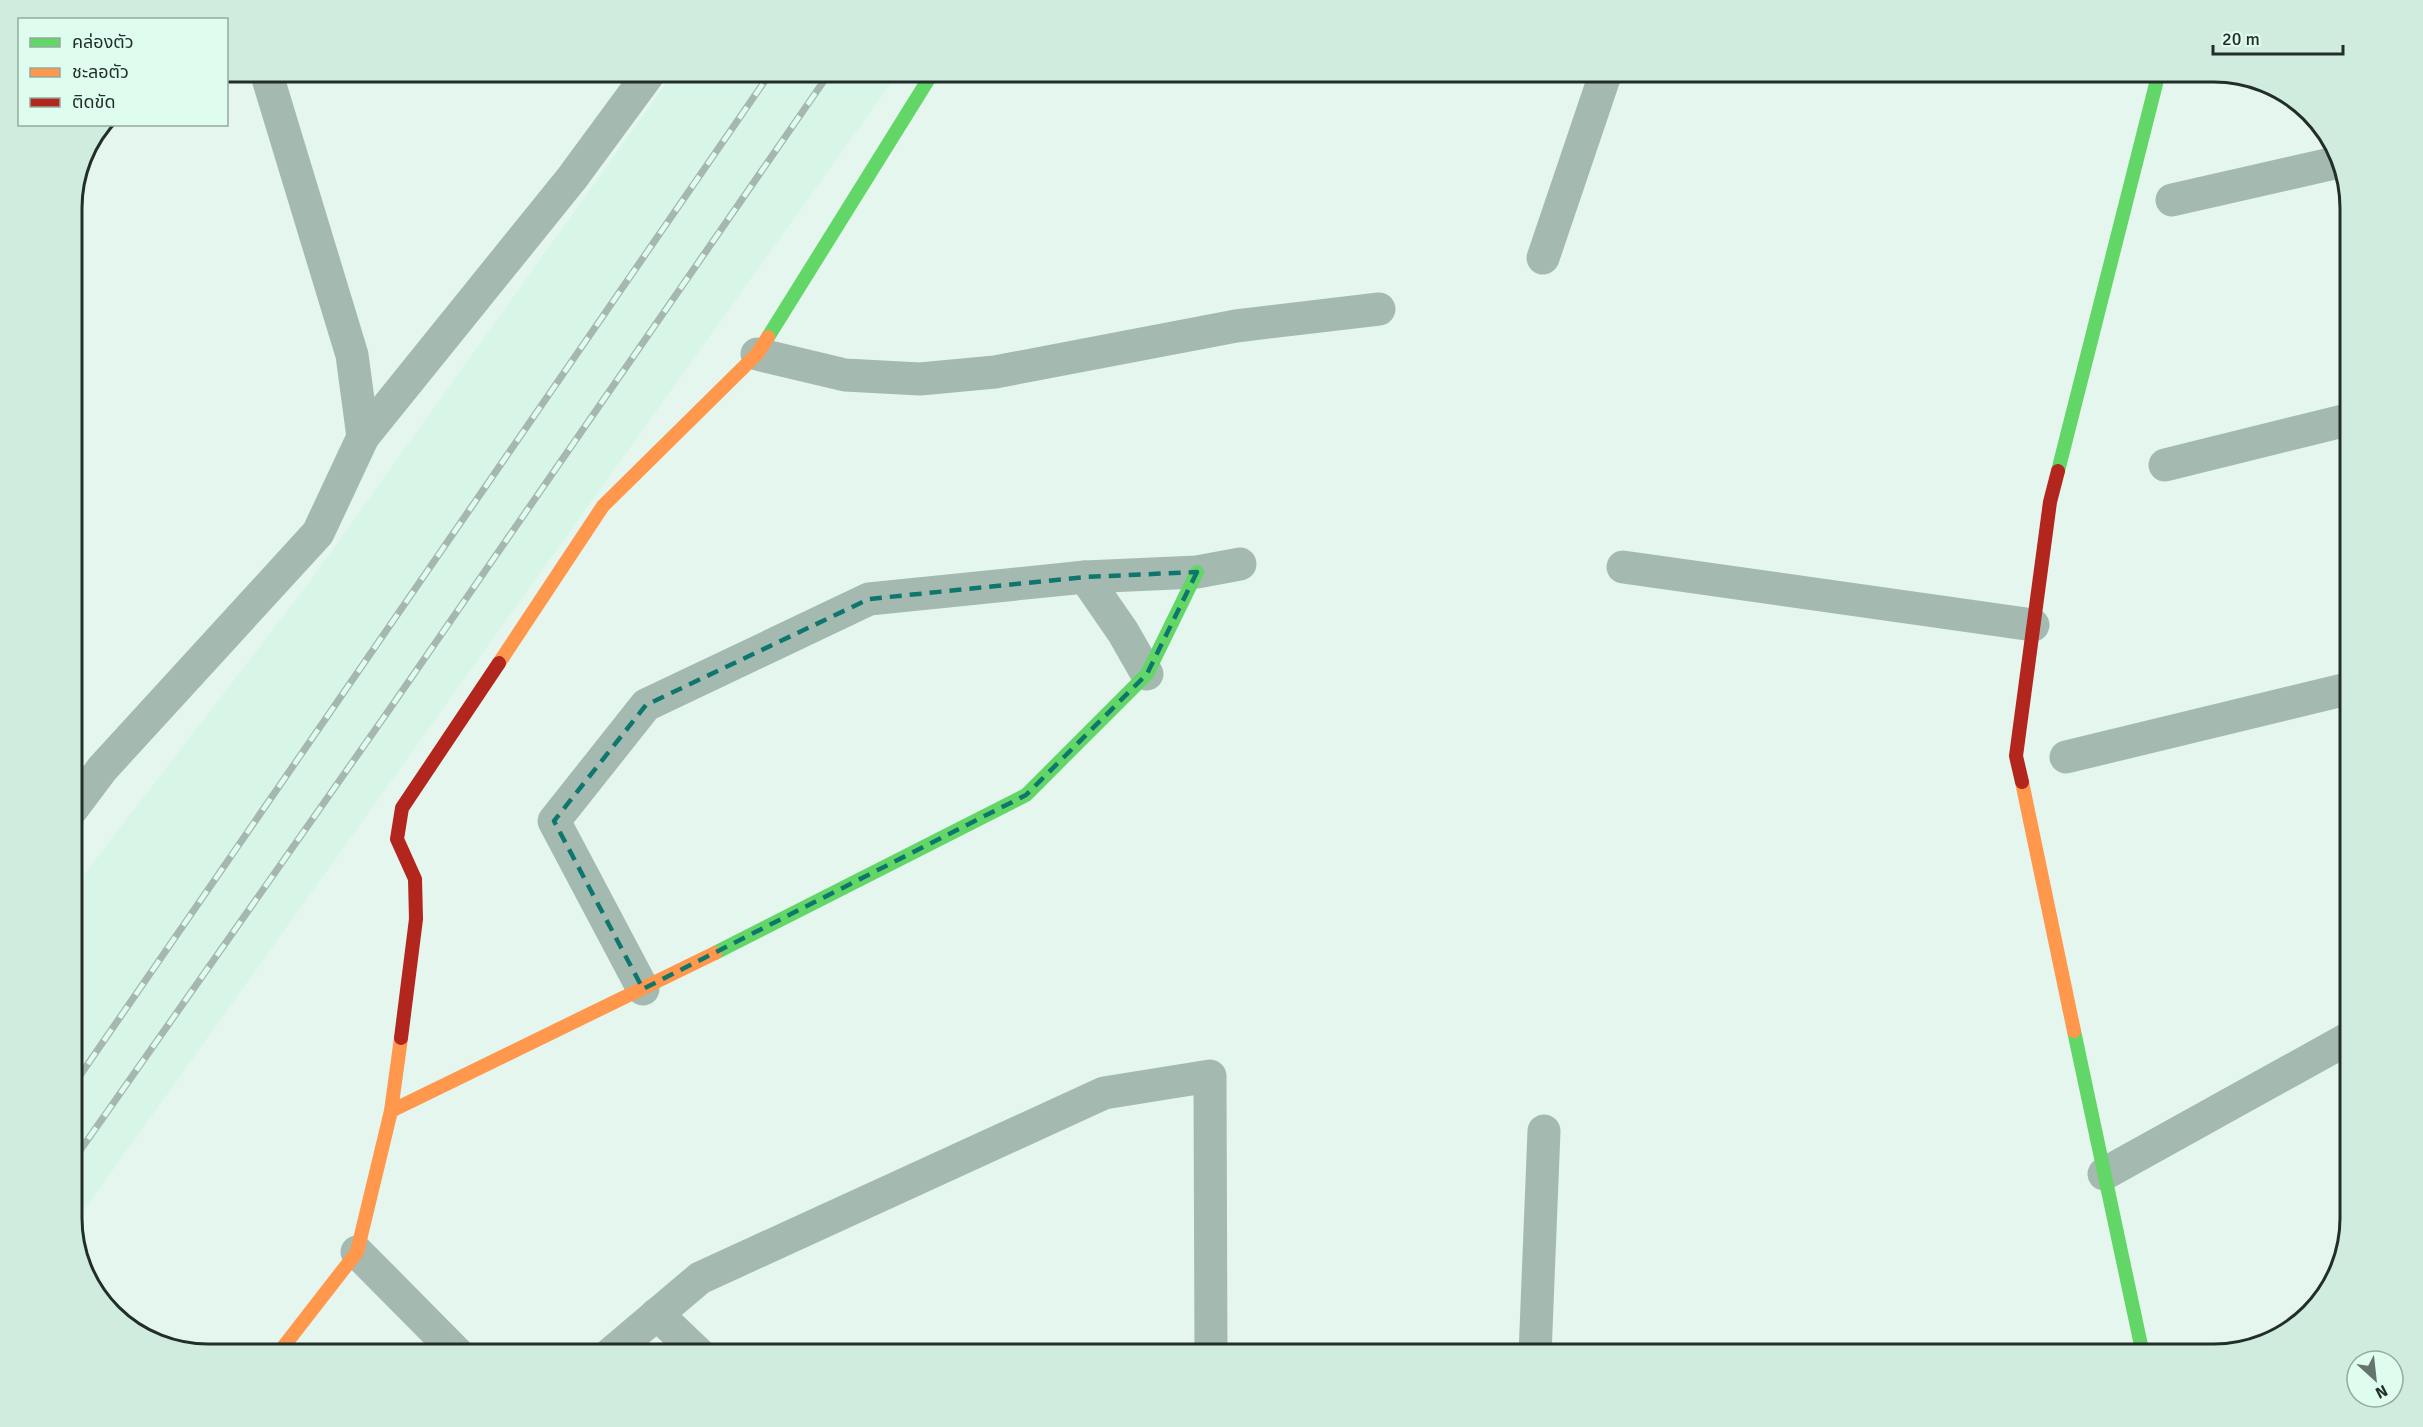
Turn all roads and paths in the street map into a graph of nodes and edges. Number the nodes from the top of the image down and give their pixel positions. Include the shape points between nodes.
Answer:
1 (269, 82) edge
2 (643, 82) edge
3 (927, 82) edge
4 (1603, 82) edge
5 (2156, 82) edge
6 (2332, 164) edge
7 (2172, 200) dead end
8 (1543, 258) dead end
9 (1379, 309) dead end
10 (757, 354) junction
11 (2340, 422) edge
12 (363, 437) junction
13 (2165, 465) dead end
14 (1240, 564) dead end
15 (1623, 567) dead end
16 (1197, 572) junction
17 (1085, 577) junction
18 (2033, 625) junction
19 (1148, 674) junction
20 (2340, 691) edge
21 (2066, 757) dead end
22 (83, 794) edge
23 (643, 989) junction
24 (2340, 1043) edge
25 (392, 1111) junction
26 (1544, 1131) dead end
27 (2104, 1174) junction
28 (357, 1252) junction
29 (657, 1314) junction
30 (286, 1344) edge
31 (448, 1344) edge
32 (622, 1344) edge
33 (688, 1344) edge
34 (1212, 1344) edge
35 (1535, 1344) edge
36 (2141, 1344) edge

1 - 12 street via 352,355
2 - 12 street via 572,178
3 - 10 street
4 - 8 street
5 - 18 street via 2050,502
6 - 7 street
9 - 10 street via 1236,326 995,372 920,379 845,375
10 - 25 street via 603,506 402,808 397,839 415,879 416,919
11 - 13 street
12 - 22 street via 318,533
14 - 16 street
15 - 18 street
16 - 17 street
16 - 19 street
17 - 19 street
17 - 23 street via 869,599 646,705 554,821
18 - 27 street via 2016,756
19 - 23 street via 1026,795
20 - 21 street
23 - 25 street
24 - 27 street
25 - 28 street
26 - 35 street
27 - 36 street
28 - 30 street
28 - 31 street
29 - 32 street
29 - 33 street
29 - 34 street via 700,1278 1104,1093 1210,1076

